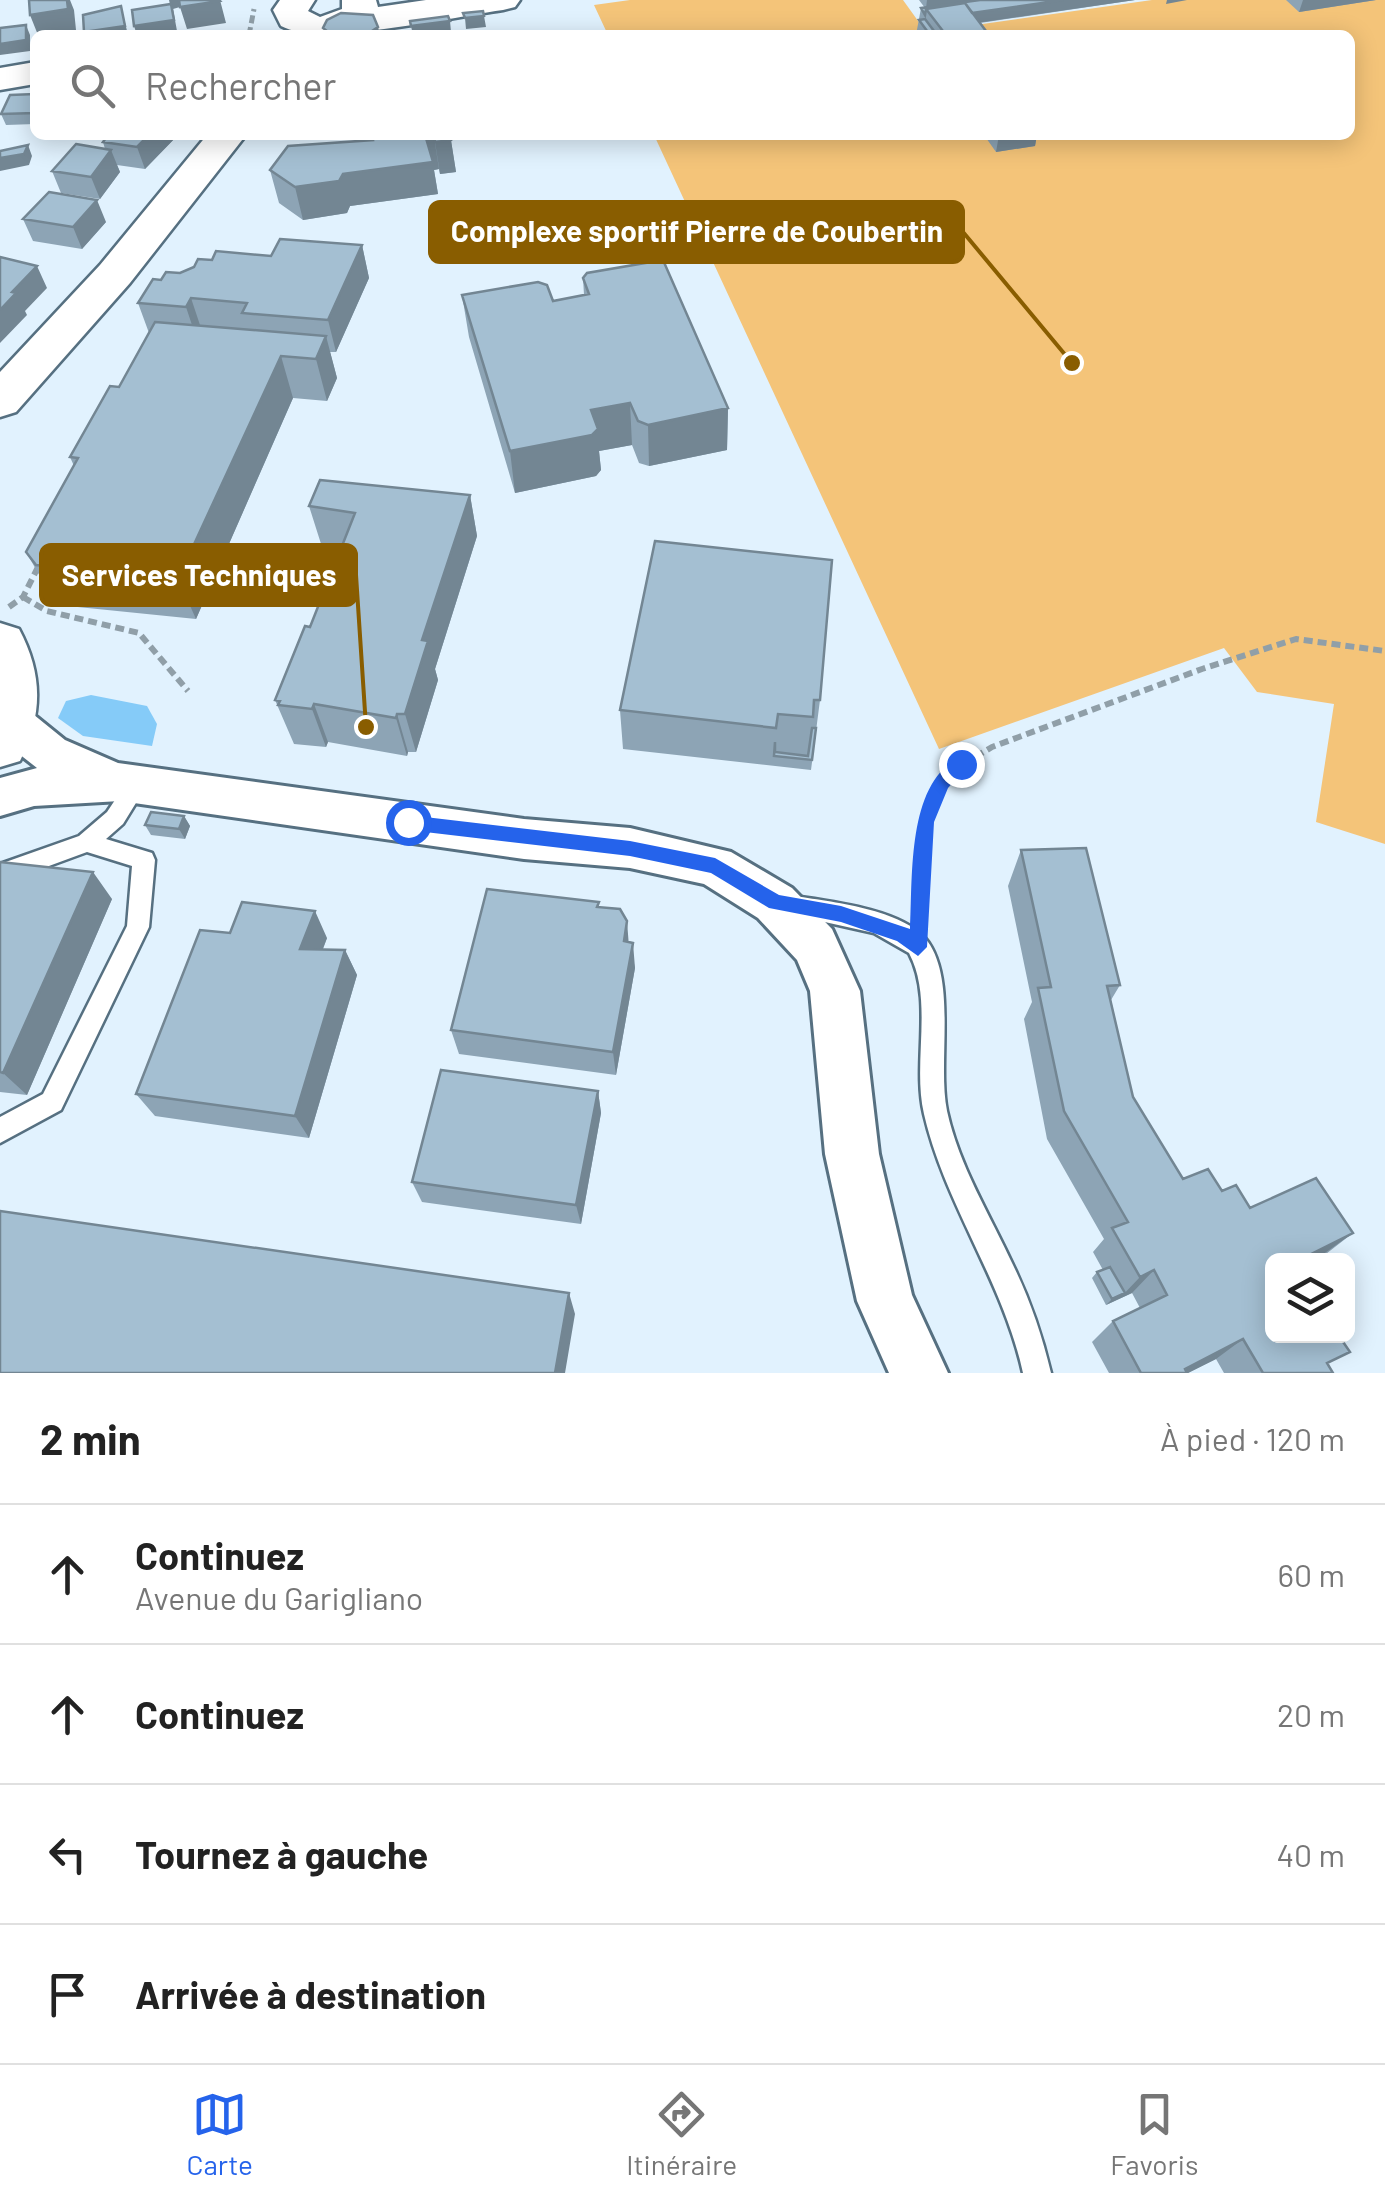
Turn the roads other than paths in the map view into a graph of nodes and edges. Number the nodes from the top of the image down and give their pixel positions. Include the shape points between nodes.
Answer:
1 (503, 0) edge
2 (312, 21) edge
3 (30, 74) edge
4 (0, 78) edge
5 (223, 140) edge
6 (0, 401) edge
7 (0, 644) edge
8 (4, 731) edge
9 (128, 783) junction
10 (0, 797) edge
11 (87, 843) junction
12 (0, 874) edge
13 (775, 903) junction
14 (0, 1131) edge
15 (919, 1373) edge
16 (1037, 1373) edge

1 - 2 main road
3 - 4 main road
5 - 6 main road
7 - 8 main road via 11,679
8 - 9 street via 48,756
9 - 10 street via 34,786
9 - 11 lane via 115,818
9 - 13 street via 630,848 715,866
11 - 12 lane
11 - 14 lane via 144,860 138,927 52,1102
13 - 15 street via 815,945 835,992 852,1154 885,1301
13 - 16 lane via 841,914 903,935 928,962 934,1110 972,1215 1032,1339

